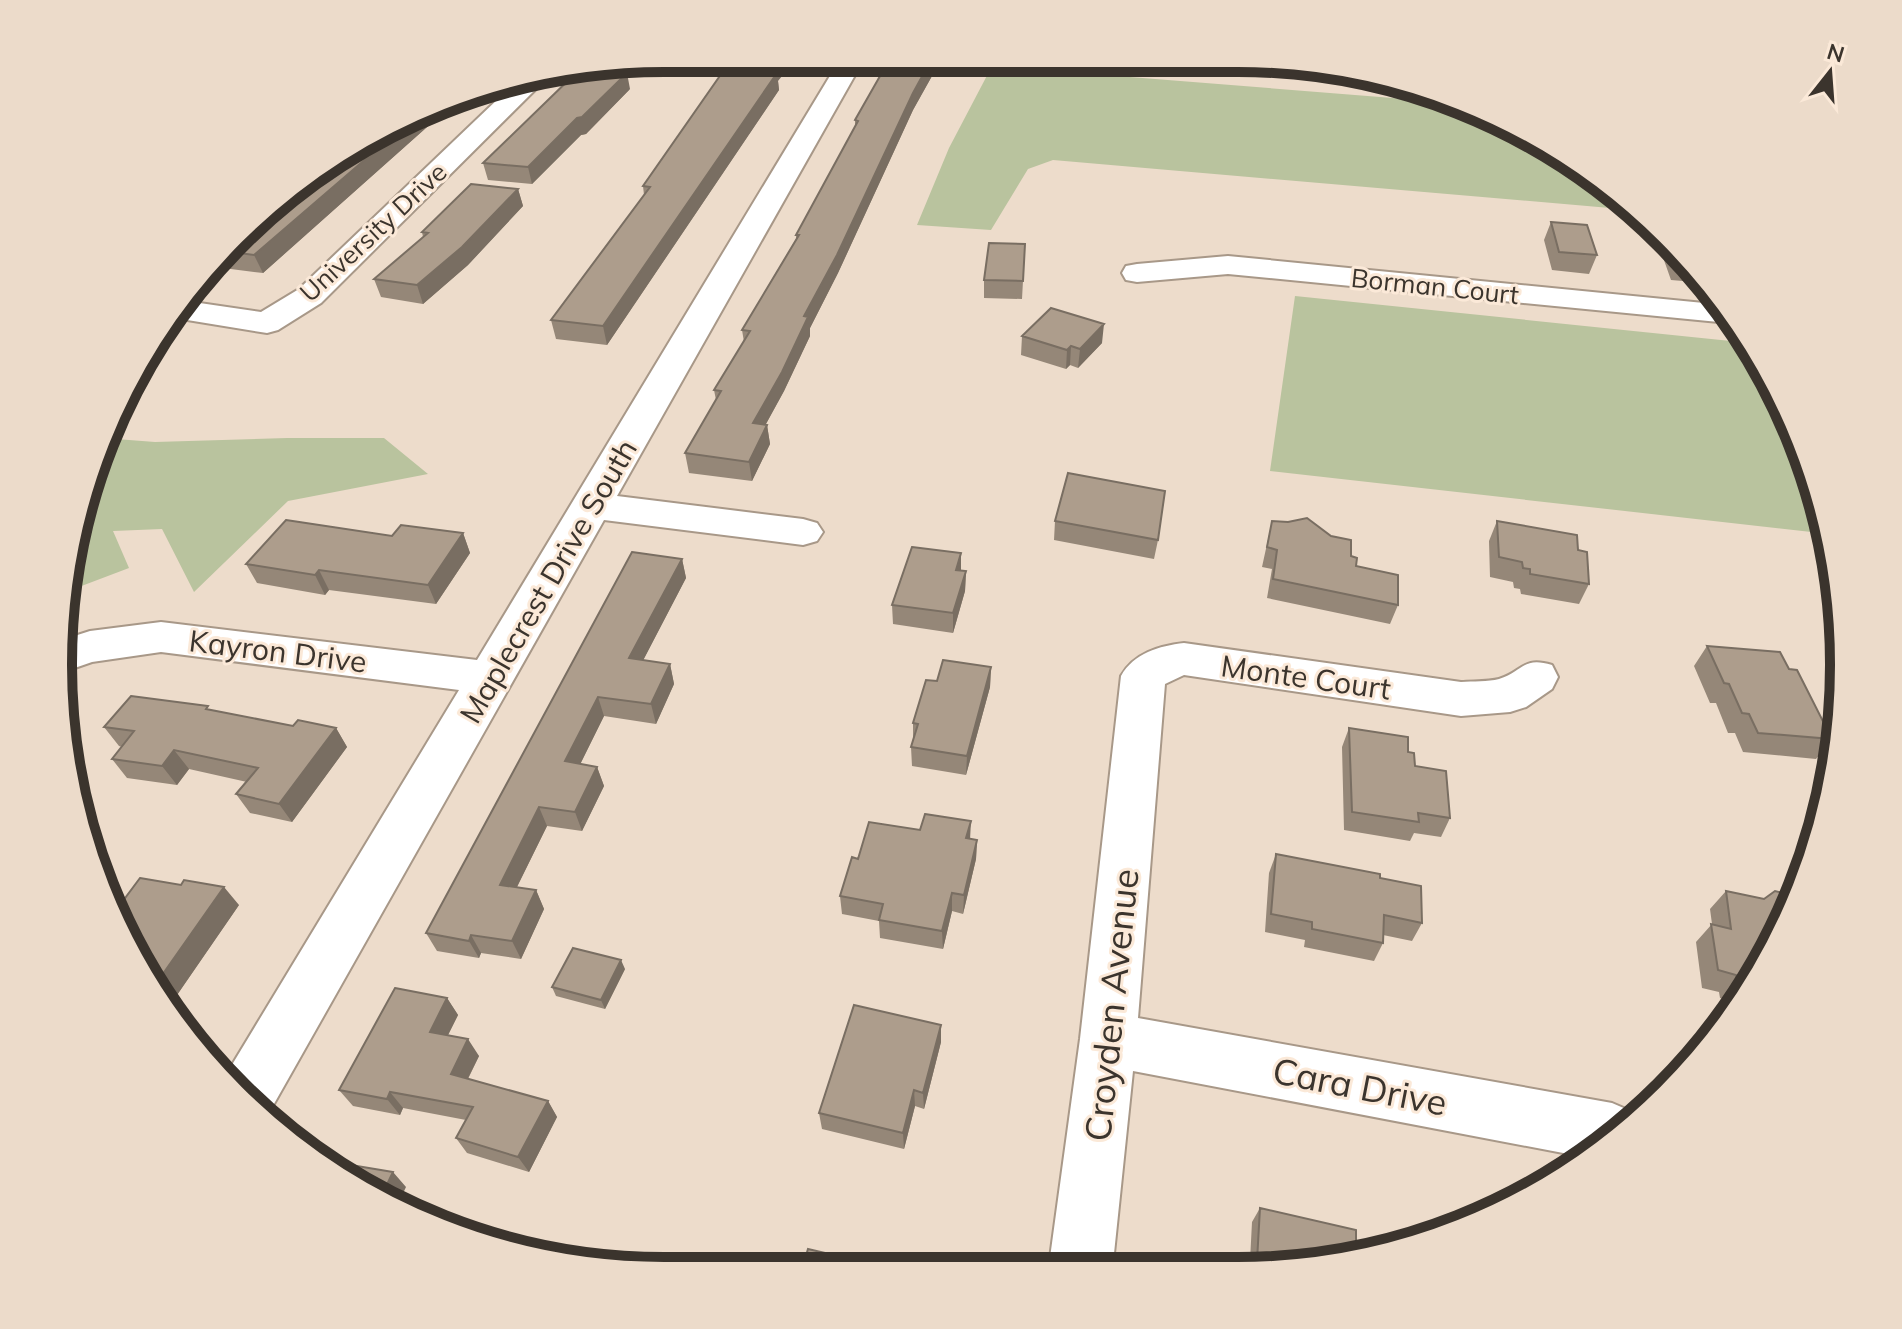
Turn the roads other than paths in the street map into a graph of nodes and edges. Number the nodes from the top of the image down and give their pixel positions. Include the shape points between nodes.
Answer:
1 (845, 72) edge
2 (522, 89) edge
3 (1137, 273) dead end
4 (189, 311) edge
5 (1715, 314) edge
6 (593, 506) junction
7 (803, 532) dead end
8 (72, 653) edge
9 (1536, 677) dead end
10 (491, 678) junction
11 (1139, 745) joint
12 (1108, 1039) junction
13 (251, 1088) edge
14 (1603, 1131) edge
15 (1082, 1257) edge

1 - 6 street, Maplecrest Drive South
2 - 4 street, University Drive via 310,296 267,323
3 - 5 street, Borman Court via 1228,265
6 - 7 street
6 - 10 street, Maplecrest Drive South
8 - 10 street, Kayron Drive via 161,637
9 - 11 street, Monte Court via 1510,695 1461,699 1184,659 1166,661 1143,676
10 - 13 street, Maplecrest Drive South
11 - 12 street, Croyden Avenue
12 - 14 street, Cara Drive
12 - 15 street, Croyden Avenue

